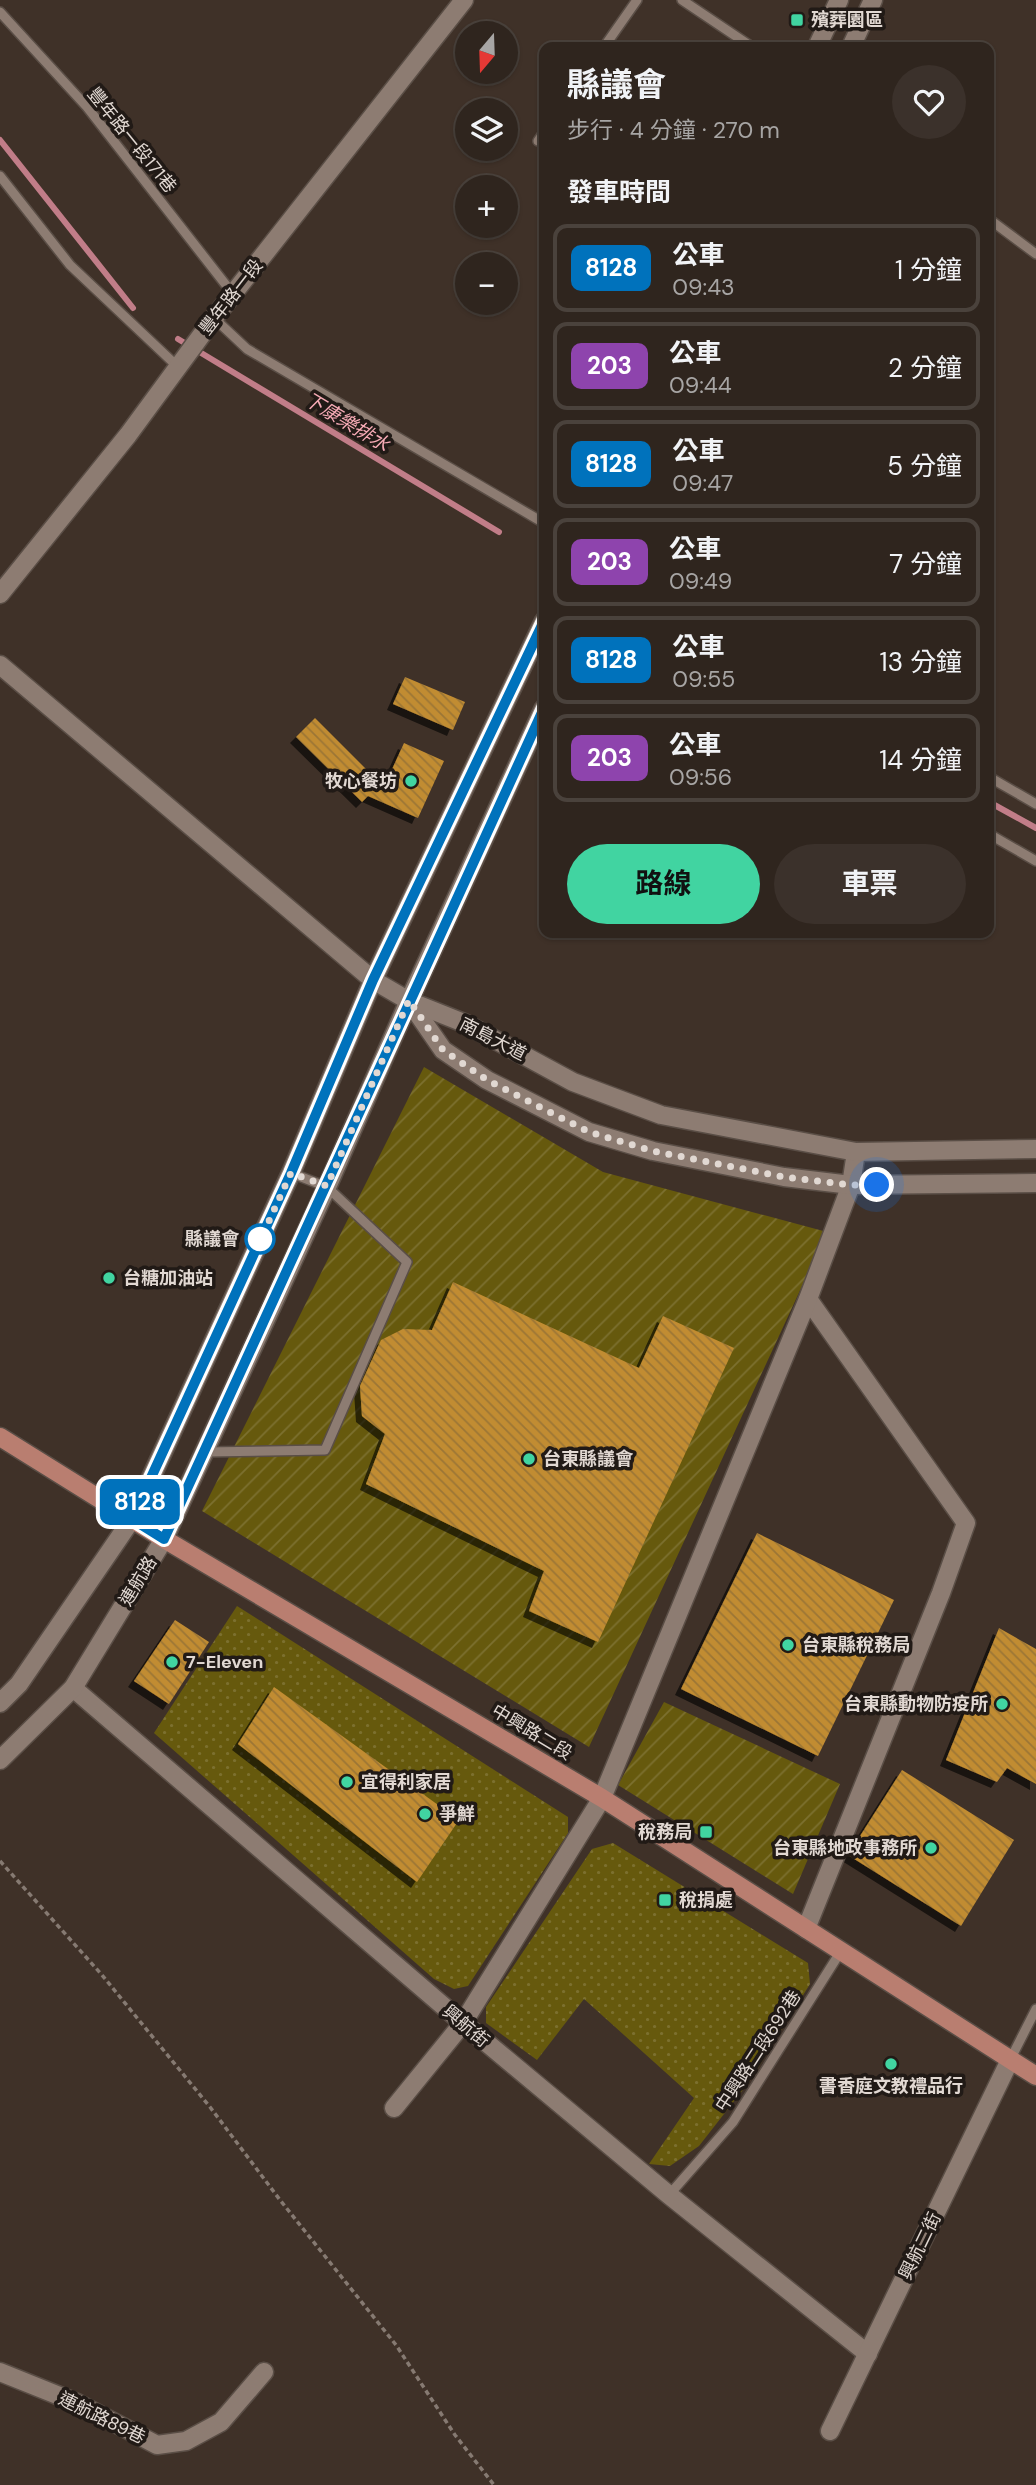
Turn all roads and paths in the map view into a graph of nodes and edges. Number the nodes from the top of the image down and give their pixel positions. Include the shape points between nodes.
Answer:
1 (464, 0) edge
2 (637, 0) edge
3 (682, 0) edge
4 (839, 0) edge
5 (873, 0) edge
6 (0, 12) edge
7 (608, 42) edge
8 (745, 42) edge
9 (819, 42) edge
10 (853, 42) edge
11 (0, 176) edge
12 (994, 223) edge
13 (1036, 254) edge
14 (233, 294) junction
15 (214, 317) junction
16 (178, 367) junction
17 (539, 520) edge
18 (0, 594) edge
19 (539, 631) edge
20 (0, 665) edge
21 (539, 719) edge
22 (994, 780) edge
23 (1036, 804) edge
24 (994, 837) edge
25 (1036, 861) edge
26 (373, 980) junction
27 (409, 1000) junction
28 (1036, 1149) edge
29 (856, 1152) junction
30 (291, 1173) junction
31 (1036, 1183) edge
32 (851, 1185) junction
33 (327, 1186) junction
34 (808, 1299) junction
35 (0, 1437) edge
36 (204, 1452) junction
37 (132, 1519) junction
38 (164, 1539) junction
39 (73, 1688) junction
40 (0, 1703) edge
41 (0, 1760) edge
42 (602, 1798) junction
43 (0, 1861) edge
44 (806, 1929) junction
45 (841, 1951) junction
46 (1036, 2009) edge
47 (463, 2023) junction
48 (1010, 2060) junction
49 (1036, 2076) edge
50 (394, 2108) dead end
51 (669, 2195) junction
52 (868, 2354) junction
53 (0, 2372) edge
54 (264, 2372) dead end
55 (830, 2431) dead end
56 (494, 2485) edge

1 - 14 street, 豐年路一段
2 - 7 lane
3 - 8 lane
4 - 9 street
5 - 10 street
6 - 14 lane, 豐年路一段171巷 via 87,107
11 - 16 lane via 70,265
12 - 13 lane
14 - 15 street, 豐年路一段
15 - 16 street, 豐年路一段
15 - 17 lane via 247,349
16 - 18 street, 豐年路一段
19 - 26 street
20 - 26 street
21 - 27 street, 連航路
22 - 23 lane
24 - 25 lane
26 - 27 street
26 - 30 street
27 - 29 street, 南島大道 via 464,1023 573,1082 661,1115
27 - 32 street, 南島大道 via 443,1050 487,1080 589,1132 653,1151
27 - 33 street, 連航路
28 - 29 street, 南島大道
29 - 32 street
30 - 33 lane
30 - 37 street
31 - 32 street, 南島大道
32 - 34 street
33 - 36 street, 連航路
33 - 36 lane via 407,1262 325,1450
34 - 42 street
34 - 44 street via 966,1523
35 - 37 main road, 中興路二段
36 - 38 street, 連航路
37 - 38 main road, 中興路二段
37 - 40 street via 19,1684
38 - 39 street, 連航路
38 - 42 main road, 中興路二段
39 - 41 street, 連航路
39 - 47 street, 興航街
42 - 44 main road, 中興路二段
42 - 47 street
43 - 56 path via 211,2107 396,2345
44 - 45 main road, 中興路二段
45 - 48 main road, 中興路二段
45 - 51 lane, 中興路二段692巷 via 733,2122
46 - 48 lane
47 - 50 street
47 - 51 street, 興航街
48 - 49 main road, 中興路二段
48 - 52 street, 興航二街
51 - 52 street, 興航街
52 - 55 street, 興航二街
53 - 54 street, 連航路89巷 via 77,2403 157,2445 186,2441 221,2423

